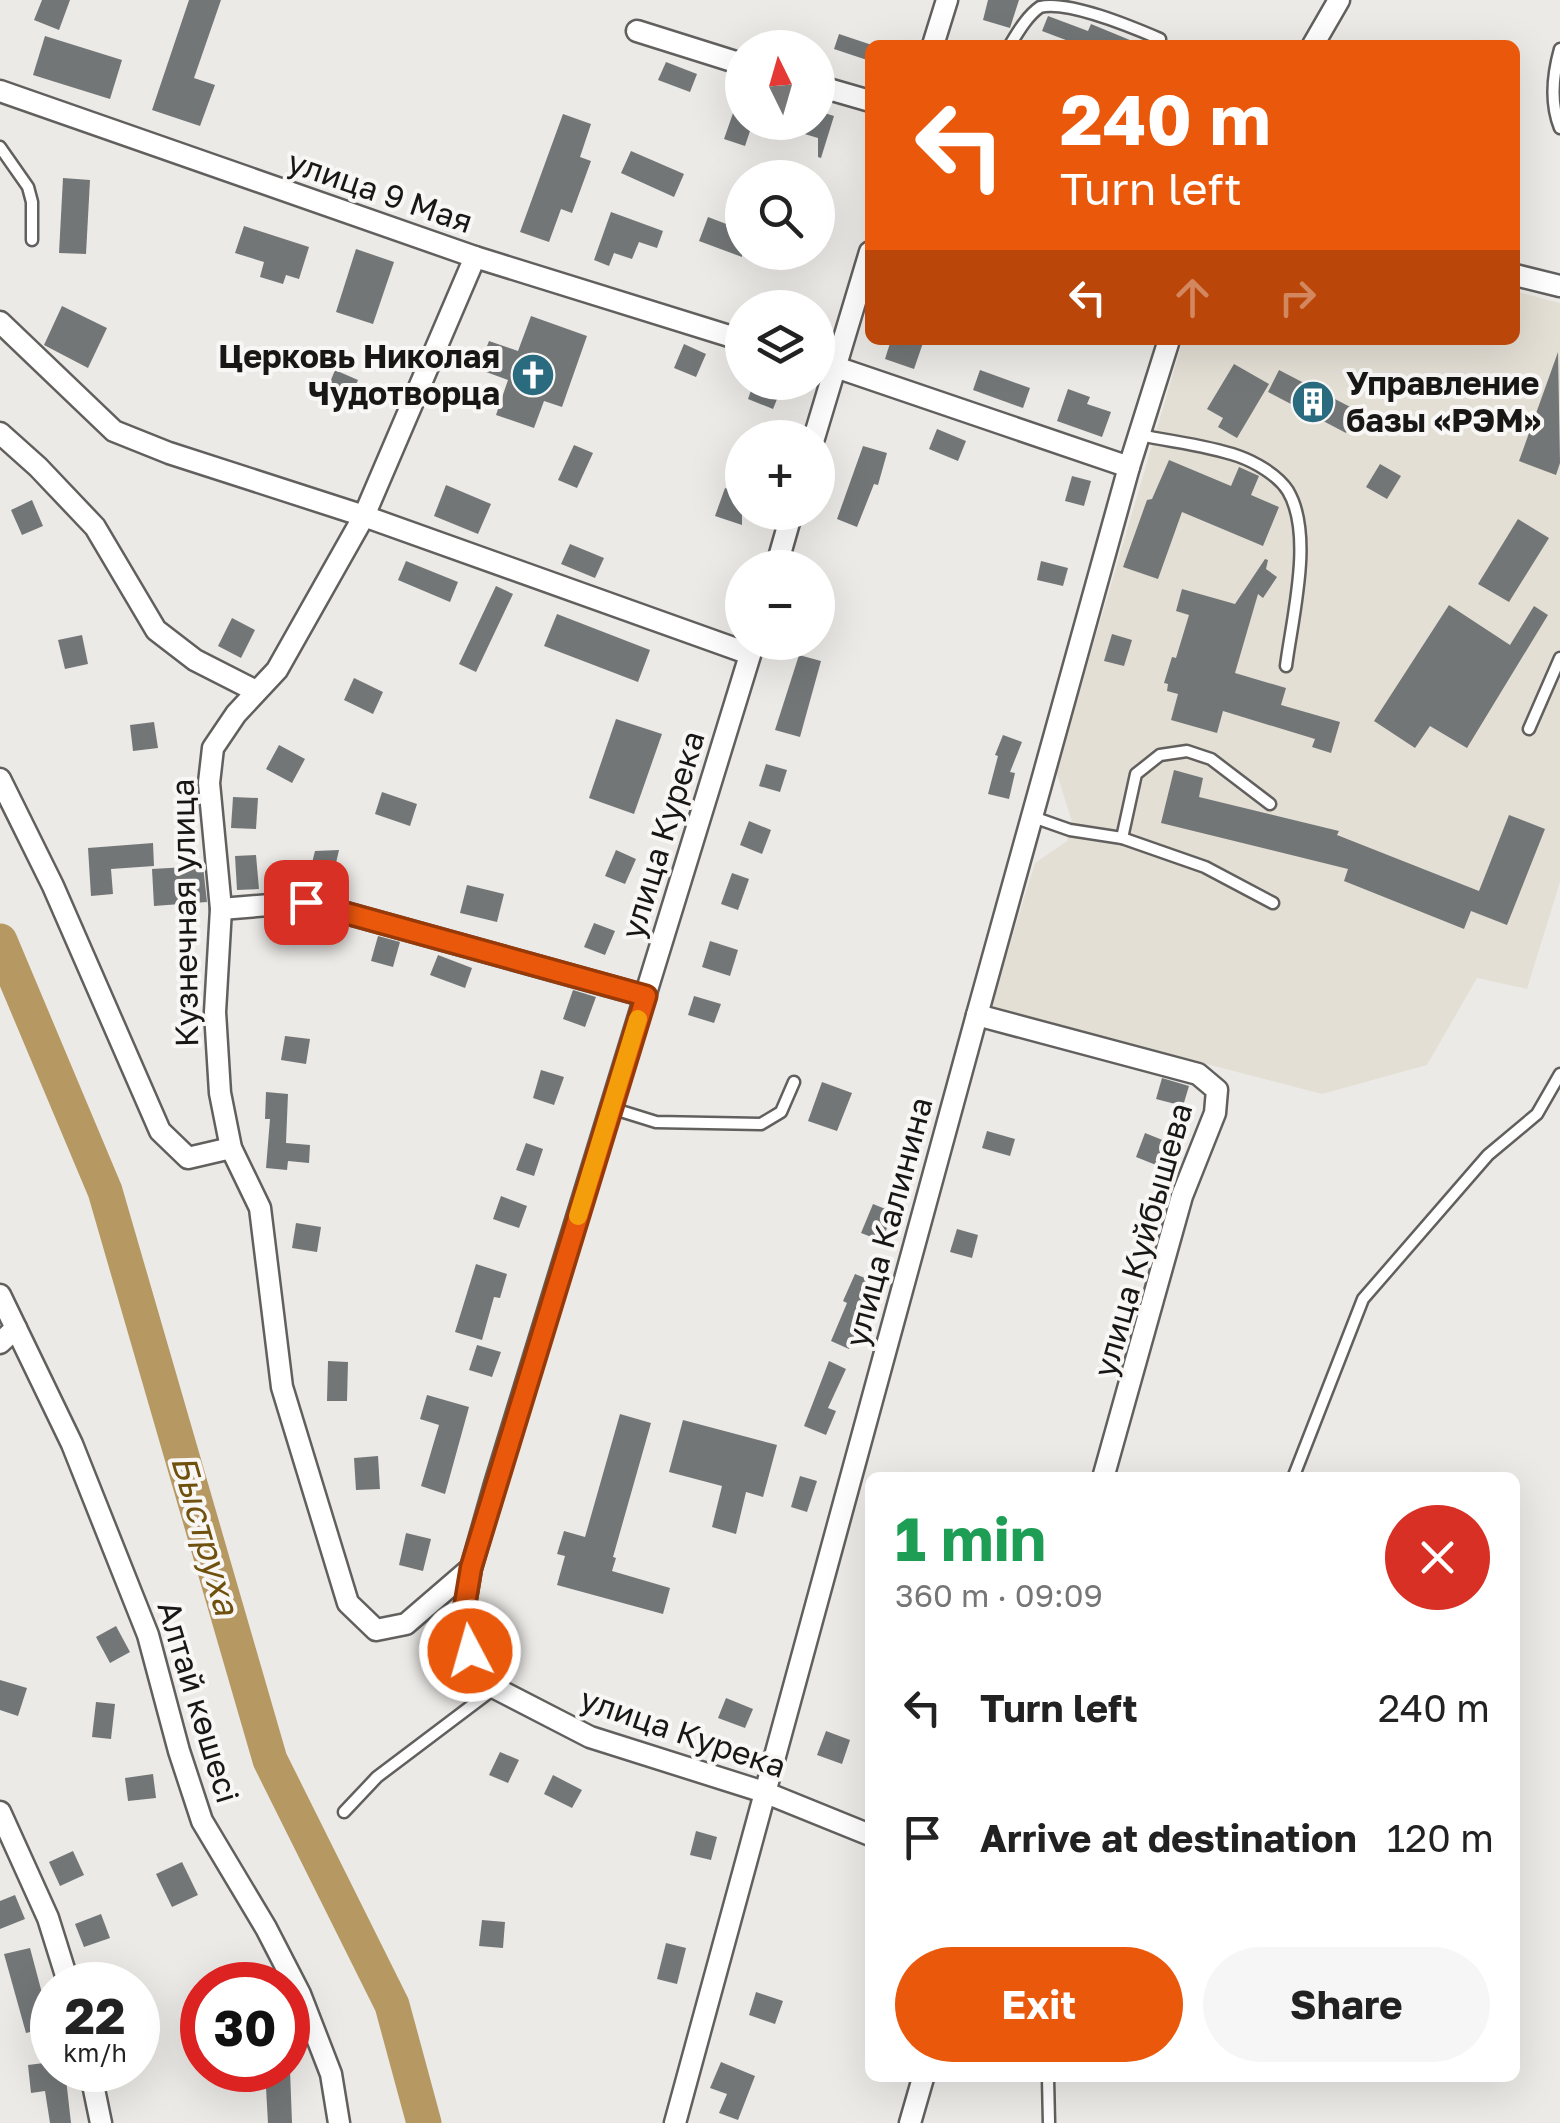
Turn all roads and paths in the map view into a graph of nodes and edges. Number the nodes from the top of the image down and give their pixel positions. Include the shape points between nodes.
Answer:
1 (947, 0) edge
2 (1340, 0) edge
3 (637, 31) dead end
4 (1160, 39) dead end
5 (935, 40) edge
6 (1014, 40) edge
7 (1316, 40) edge
8 (1560, 48) edge
9 (725, 59) edge
10 (835, 91) edge
11 (0, 93) edge
12 (865, 100) edge
13 (1560, 128) edge
14 (0, 148) edge
15 (32, 240) dead end
16 (475, 257) junction
17 (865, 265) edge
18 (1520, 276) edge
19 (1560, 286) edge
20 (0, 322) edge
21 (725, 335) edge
22 (835, 341) edge
23 (1166, 345) edge
24 (835, 367) edge
25 (0, 433) edge
26 (1139, 435) junction
27 (1129, 467) junction
28 (364, 516) junction
29 (725, 639) edge
30 (1560, 658) edge
31 (748, 660) edge
32 (1286, 666) dead end
33 (256, 691) junction
34 (1530, 729) dead end
35 (0, 779) edge
36 (1270, 804) dead end
37 (1032, 816) junction
38 (1122, 838) junction
39 (1273, 903) dead end
40 (222, 909) junction
41 (646, 996) junction
42 (977, 1014) junction
43 (1560, 1074) edge
44 (794, 1082) dead end
45 (611, 1108) junction
46 (232, 1148) junction
47 (0, 1295) edge
48 (16, 1328) junction
49 (0, 1343) edge
50 (1105, 1472) edge
51 (1294, 1472) edge
52 (471, 1568) junction
53 (494, 1688) junction
54 (764, 1792) junction
55 (0, 1812) edge
56 (344, 1812) dead end
57 (865, 1832) edge
58 (61, 1962) edge
59 (922, 2082) edge
60 (1048, 2082) edge
61 (94, 2092) edge
62 (100, 2123) edge
63 (339, 2123) edge
64 (676, 2123) edge
65 (910, 2123) edge
66 (1049, 2123) edge

1 - 5 street
2 - 7 street
3 - 9 street
4 - 6 lane via 1086,7 1053,2 1036,10
8 - 13 lane via 1554,113
10 - 12 street
11 - 16 street, улица 9 Мая
14 - 15 lane via 28,187
16 - 21 street, улица 9 Мая
16 - 28 street, Кузнечная улица
17 - 22 street
18 - 19 street
20 - 28 street via 114,431
23 - 26 street, улица Калинина
24 - 27 street
25 - 33 street via 95,527 156,630 195,660
26 - 27 street, улица Калинина
26 - 32 lane via 1242,457 1288,491 1301,554
27 - 37 street, улица Калинина
28 - 29 street
28 - 33 street, Кузнечная улица via 276,670
30 - 34 lane
31 - 41 street, улица Курека
33 - 40 street, Кузнечная улица via 213,748 210,817
35 - 46 street, Кузнечная улица via 160,1131 188,1158
36 - 38 lane via 1211,760 1187,751 1160,755 1136,774
37 - 38 lane
37 - 42 street, улица Калинина
38 - 39 lane via 1206,867
40 - 41 street via 306,902
40 - 46 street, Кузнечная улица via 216,1012 220,1092
41 - 45 street, улица Курека
42 - 50 street, улица Куйбышева via 1198,1074 1216,1090 1215,1113 1182,1196
42 - 54 street, улица Калинина
43 - 51 lane via 1537,1114 1488,1155 1363,1299
44 - 45 lane via 782,1112 761,1124 656,1122
45 - 52 street, улица Курека
46 - 52 street, Кузнечная улица via 260,1208 282,1387 348,1603 376,1630 406,1624
47 - 48 street, Алтай көшесі
48 - 49 street
48 - 63 street, Алтай көшесі via 72,1444 148,1636 202,1821 300,1994 332,2074
52 - 53 street, улица Курека via 462,1622 479,1670
53 - 54 street, улица Курека via 590,1737
53 - 56 lane via 377,1777
54 - 57 street, улица Курека
54 - 64 street, улица Калинина
55 - 58 street
59 - 65 street
60 - 66 lane
61 - 62 street

